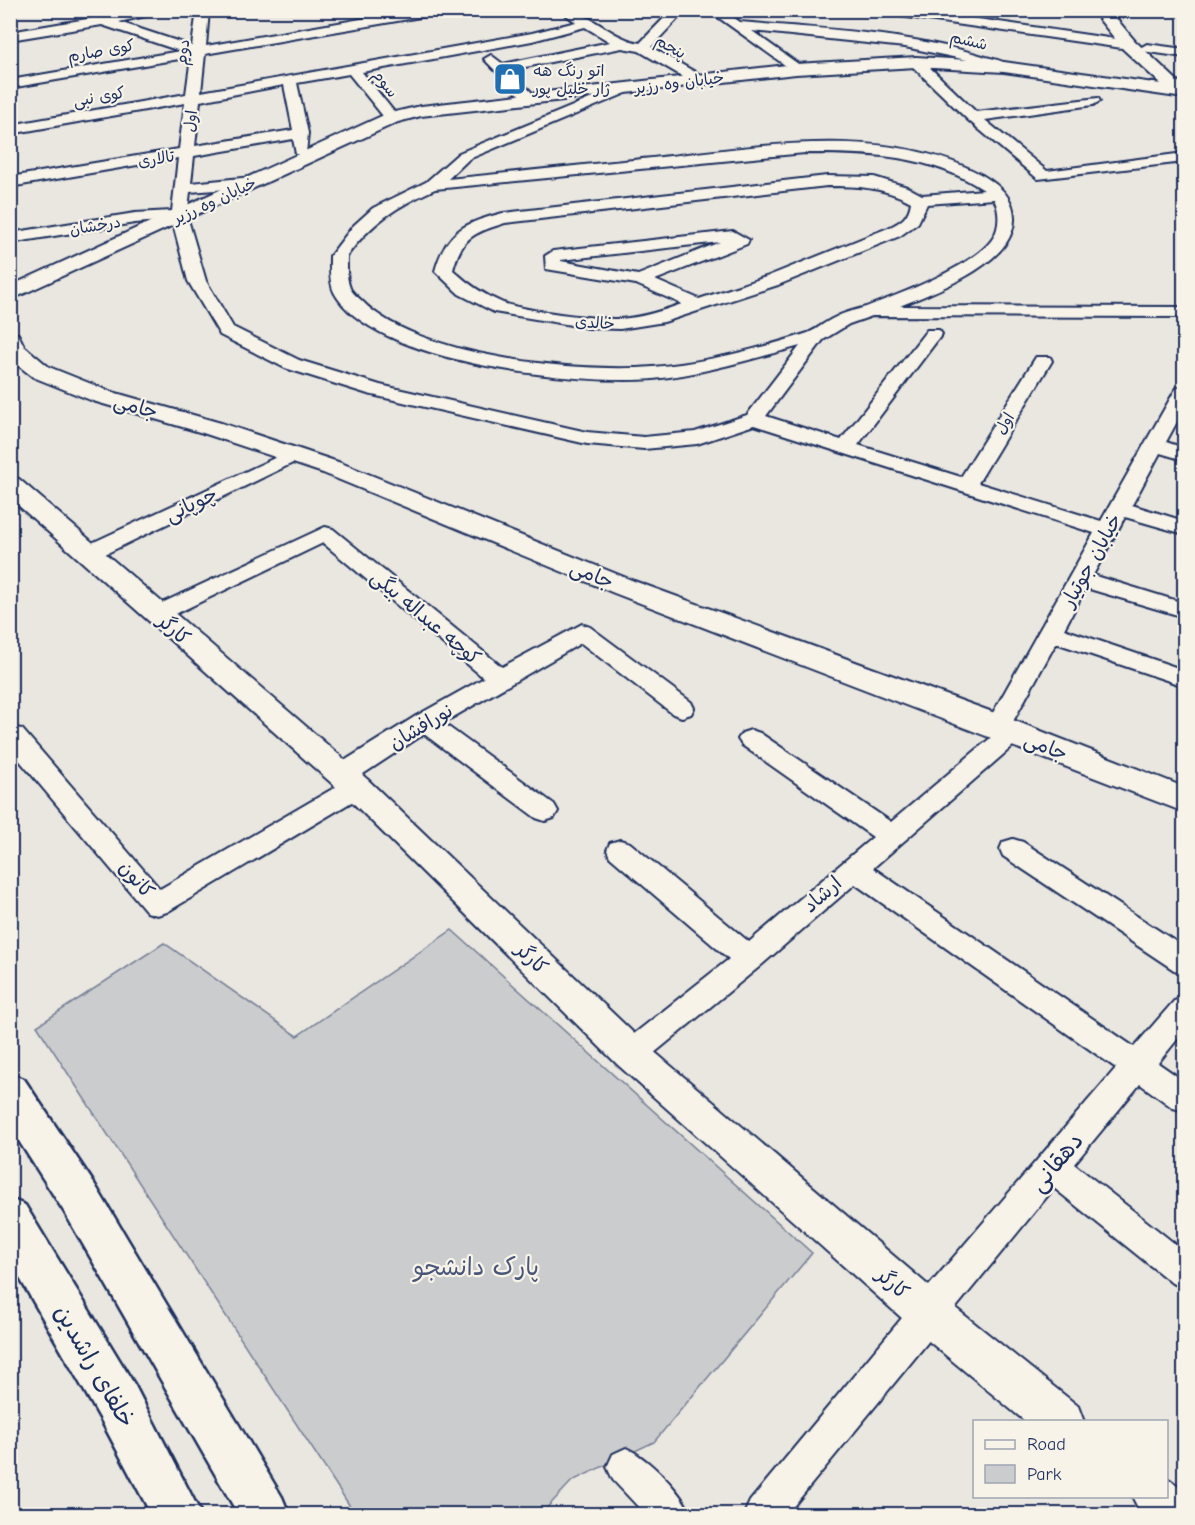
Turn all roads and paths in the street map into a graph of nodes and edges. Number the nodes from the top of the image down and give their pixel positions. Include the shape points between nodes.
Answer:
1 (166, 10) edge
2 (203, 10) edge
3 (438, 10) edge
4 (565, 10) edge
5 (680, 10) edge
6 (714, 10) edge
7 (886, 10) edge
8 (1100, 10) edge
9 (1120, 10) edge
10 (98, 15) edge
11 (587, 24) junction
12 (735, 26) junction
13 (10, 36) edge
14 (855, 37) junction
15 (622, 44) junction
16 (763, 45) junction
17 (1129, 45) junction
18 (477, 47) junction
19 (643, 48) junction
20 (1147, 48) junction
21 (198, 52) junction
22 (1185, 53) edge
23 (916, 62) junction
24 (1004, 67) junction
25 (502, 68) junction
26 (796, 69) junction
27 (353, 70) junction
28 (697, 79) junction
29 (290, 81) junction
30 (10, 84) edge
31 (626, 88) junction
32 (1181, 92) edge
33 (529, 97) junction
34 (193, 98) junction
35 (1093, 101) dead end
36 (974, 117) junction
37 (392, 118) junction
38 (10, 130) edge
39 (301, 133) junction
40 (186, 153) junction
41 (1185, 158) edge
42 (301, 160) junction
43 (10, 182) edge
44 (252, 182) junction
45 (432, 185) junction
46 (183, 188) junction
47 (998, 194) junction
48 (919, 200) junction
49 (179, 216) junction
50 (10, 238) edge
51 (640, 280) junction
52 (10, 294) edge
53 (699, 305) junction
54 (871, 311) junction
55 (1185, 312) edge
56 (933, 334) dead end
57 (817, 336) junction
58 (10, 339) edge
59 (1043, 361) dead end
60 (1184, 395) edge
61 (754, 419) junction
62 (1155, 445) junction
63 (845, 448) junction
64 (1185, 454) edge
65 (294, 455) junction
66 (10, 484) edge
67 (966, 486) junction
68 (1120, 508) junction
69 (1185, 528) edge
70 (1107, 530) junction
71 (89, 553) junction
72 (1080, 579) junction
73 (1185, 610) edge
74 (157, 614) junction
75 (1049, 632) junction
76 (1185, 678) edge
77 (501, 679) junction
78 (682, 708) dead end
79 (425, 722) junction
80 (1004, 730) junction
81 (13, 735) dead end
82 (751, 739) dead end
83 (349, 781) junction
84 (1185, 800) edge
85 (545, 811) dead end
86 (891, 836) junction
87 (1013, 849) dead end
88 (620, 850) dead end
89 (852, 868) junction
90 (749, 959) junction
91 (1185, 962) edge
92 (1185, 1010) edge
93 (631, 1054) junction
94 (1137, 1066) junction
95 (10, 1091) edge
96 (1185, 1098) edge
97 (1052, 1167) junction
98 (10, 1219) edge
99 (1185, 1271) edge
100 (928, 1313) junction
101 (1060, 1420) edge
102 (626, 1467) dead end
103 (1156, 1498) edge
104 (177, 1515) edge
105 (265, 1515) edge
106 (671, 1515) edge
107 (763, 1515) edge
108 (1177, 1515) edge

1 - 10 street
2 - 21 street, دوم
3 - 21 street, کوی صارم
4 - 11 street, پنجم
5 - 19 street
6 - 12 street
7 - 17 street
8 - 17 street
9 - 20 street
10 - 13 street
10 - 21 street
11 - 15 street, پنجم
11 - 18 street, کوی نبی
12 - 14 street, ششم
12 - 16 street
14 - 16 street, ششم
14 - 24 street, ششم via 969,54
15 - 19 street, پنجم
15 - 25 street
16 - 26 street
17 - 32 street
18 - 25 street
18 - 27 street, کوی نبی
19 - 28 street, پنجم
20 - 22 street
20 - 32 street via 1175,76
21 - 30 street, کوی صارم
21 - 34 street, دوم
23 - 24 street, خیابان وه رزیر
23 - 26 street, خیابان وه رزیر
23 - 36 street
24 - 32 street, خیابان وه رزیر
25 - 33 street
26 - 28 street, خیابان وه رزیر
27 - 29 street, کوی نبی
27 - 37 street, سوم
28 - 31 street, خیابان وه رزیر
29 - 34 street, کوی نبی
29 - 39 street
31 - 33 street, خیابان وه رزیر
31 - 45 street via 464,156
33 - 37 street, خیابان وه رزیر
34 - 38 street, کوی نبی
34 - 40 street, اول
35 - 36 street
36 - 41 street via 1044,176
37 - 42 street, خیابان وه رزیر
39 - 40 street, تالاری
39 - 42 street
40 - 43 street, تالاری
40 - 46 street, اول
42 - 44 street, خیابان وه رزیر
44 - 46 street
44 - 49 street, خیابان وه رزیر
45 - 47 street via 805,148 854,148 911,154 946,165
45 - 57 street via 386,204 360,226 338,256 342,290 361,313 423,342 512,366 609,375 702,366
46 - 49 street, اول
47 - 48 street
47 - 54 street via 1007,226 998,243 929,288
48 - 53 street, خالدی via 918,212 910,224 894,232 772,281
48 - 53 street, خالدی via 883,184 849,180 503,218 462,233 449,249 444,271 465,290 500,309 589,323 620,324 658,318
49 - 50 street, درخشان via 135,218
49 - 52 street, خیابان وه رزیر
49 - 61 street via 197,281 226,331 292,364 375,390 587,438 644,442 697,438
51 - 51 street via 552,265 553,256 733,236 741,240
51 - 53 street
54 - 55 street
54 - 57 street via 843,320
56 - 63 street
57 - 61 street
58 - 65 street, جامی via 13,349 41,372 101,396
59 - 67 street, اول
60 - 62 street, خیابان جوتیار
61 - 63 street
62 - 64 street
62 - 68 street, خیابان جوتیار
63 - 67 street
65 - 71 street, چوپانی
65 - 80 street, جامی via 624,587
66 - 71 street, کارگر
67 - 70 street
68 - 69 street
68 - 70 street, خیابان جوتیار
70 - 72 street, خیابان جوتیار
71 - 74 street, کارگر
72 - 73 street
72 - 75 street, خیابان جوتیار
74 - 77 street, کوچه عبداله بیگی via 325,534
74 - 83 street, کارگر
75 - 76 street
75 - 80 street, خیابان جوتیار
77 - 78 street via 582,632
77 - 79 street, نورافشان
79 - 83 street, نورافشان
79 - 85 street
80 - 84 street, جامی
80 - 86 street, ارشاد
81 - 83 street, کانون via 158,904
82 - 86 street
83 - 93 street, کارگر
86 - 89 street, ارشاد
87 - 91 street
88 - 90 street
89 - 90 street, ارشاد
89 - 94 street
90 - 93 street, ارشاد
92 - 94 street, دهقانی
93 - 100 street, کارگر
94 - 96 street
94 - 97 street, دهقانی
95 - 105 main road via 80,1199
97 - 99 street
97 - 100 street, دهقانی
98 - 104 main road, خلفای راشدین via 117,1401
100 - 101 street, کارگر
100 - 107 street, دهقانی
102 - 106 street
103 - 108 street

